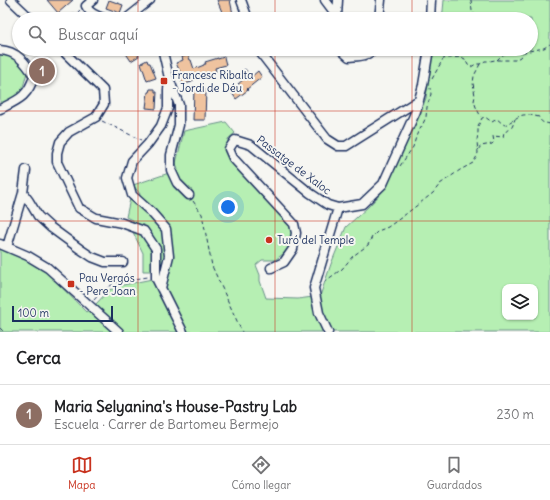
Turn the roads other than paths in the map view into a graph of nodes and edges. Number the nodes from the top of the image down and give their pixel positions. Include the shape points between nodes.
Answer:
1 (11, 0) edge
2 (93, 0) edge
3 (150, 0) edge
4 (241, 0) edge
5 (325, 0) edge
6 (338, 0) edge
7 (381, 0) edge
8 (431, 0) edge
9 (23, 12) edge
10 (89, 12) edge
11 (135, 12) edge
12 (245, 12) edge
13 (333, 12) edge
14 (337, 12) edge
15 (380, 12) edge
16 (430, 12) edge
17 (0, 50) edge
18 (12, 53) edge
19 (18, 56) edge
20 (68, 56) edge
21 (164, 56) edge
22 (263, 56) edge
23 (348, 56) edge
24 (364, 56) edge
25 (428, 56) edge
26 (169, 78) junction
27 (419, 100) junction
28 (0, 109) edge
29 (26, 170) dead end
30 (23, 193) junction
31 (189, 195) road end
32 (338, 208) junction
33 (3, 245) edge
34 (123, 262) dead end
35 (271, 268) dead end
36 (161, 288) junction
37 (119, 332) edge
38 (183, 332) edge
39 (328, 332) edge

1 - 9 street
2 - 10 street via 84,7
3 - 11 street
4 - 12 street
5 - 13 street
6 - 14 street
7 - 15 street
8 - 16 street
17 - 18 street
19 - 28 street via 34,76 31,86 19,100
20 - 36 street via 102,90 104,104 94,117 69,132 60,142 57,162 79,208 96,218 144,231 156,249 156,278
21 - 26 street
22 - 27 street via 327,139 338,146 346,146
23 - 24 street
25 - 27 street
26 - 31 street via 180,105 179,125 171,155 171,170 177,183
26 - 36 street via 168,108 161,126 132,161 127,178 132,195 166,229 169,256
27 - 32 street via 383,184 362,204
29 - 30 street
30 - 33 street
30 - 34 street via 38,216 80,249 105,262
32 - 35 street, Passatge de Xaloc via 328,205 310,193 250,145 234,140 229,149 232,158 294,224 296,234 293,249 284,262
32 - 39 street via 314,288 319,313
33 - 37 street via 48,268
36 - 38 street

